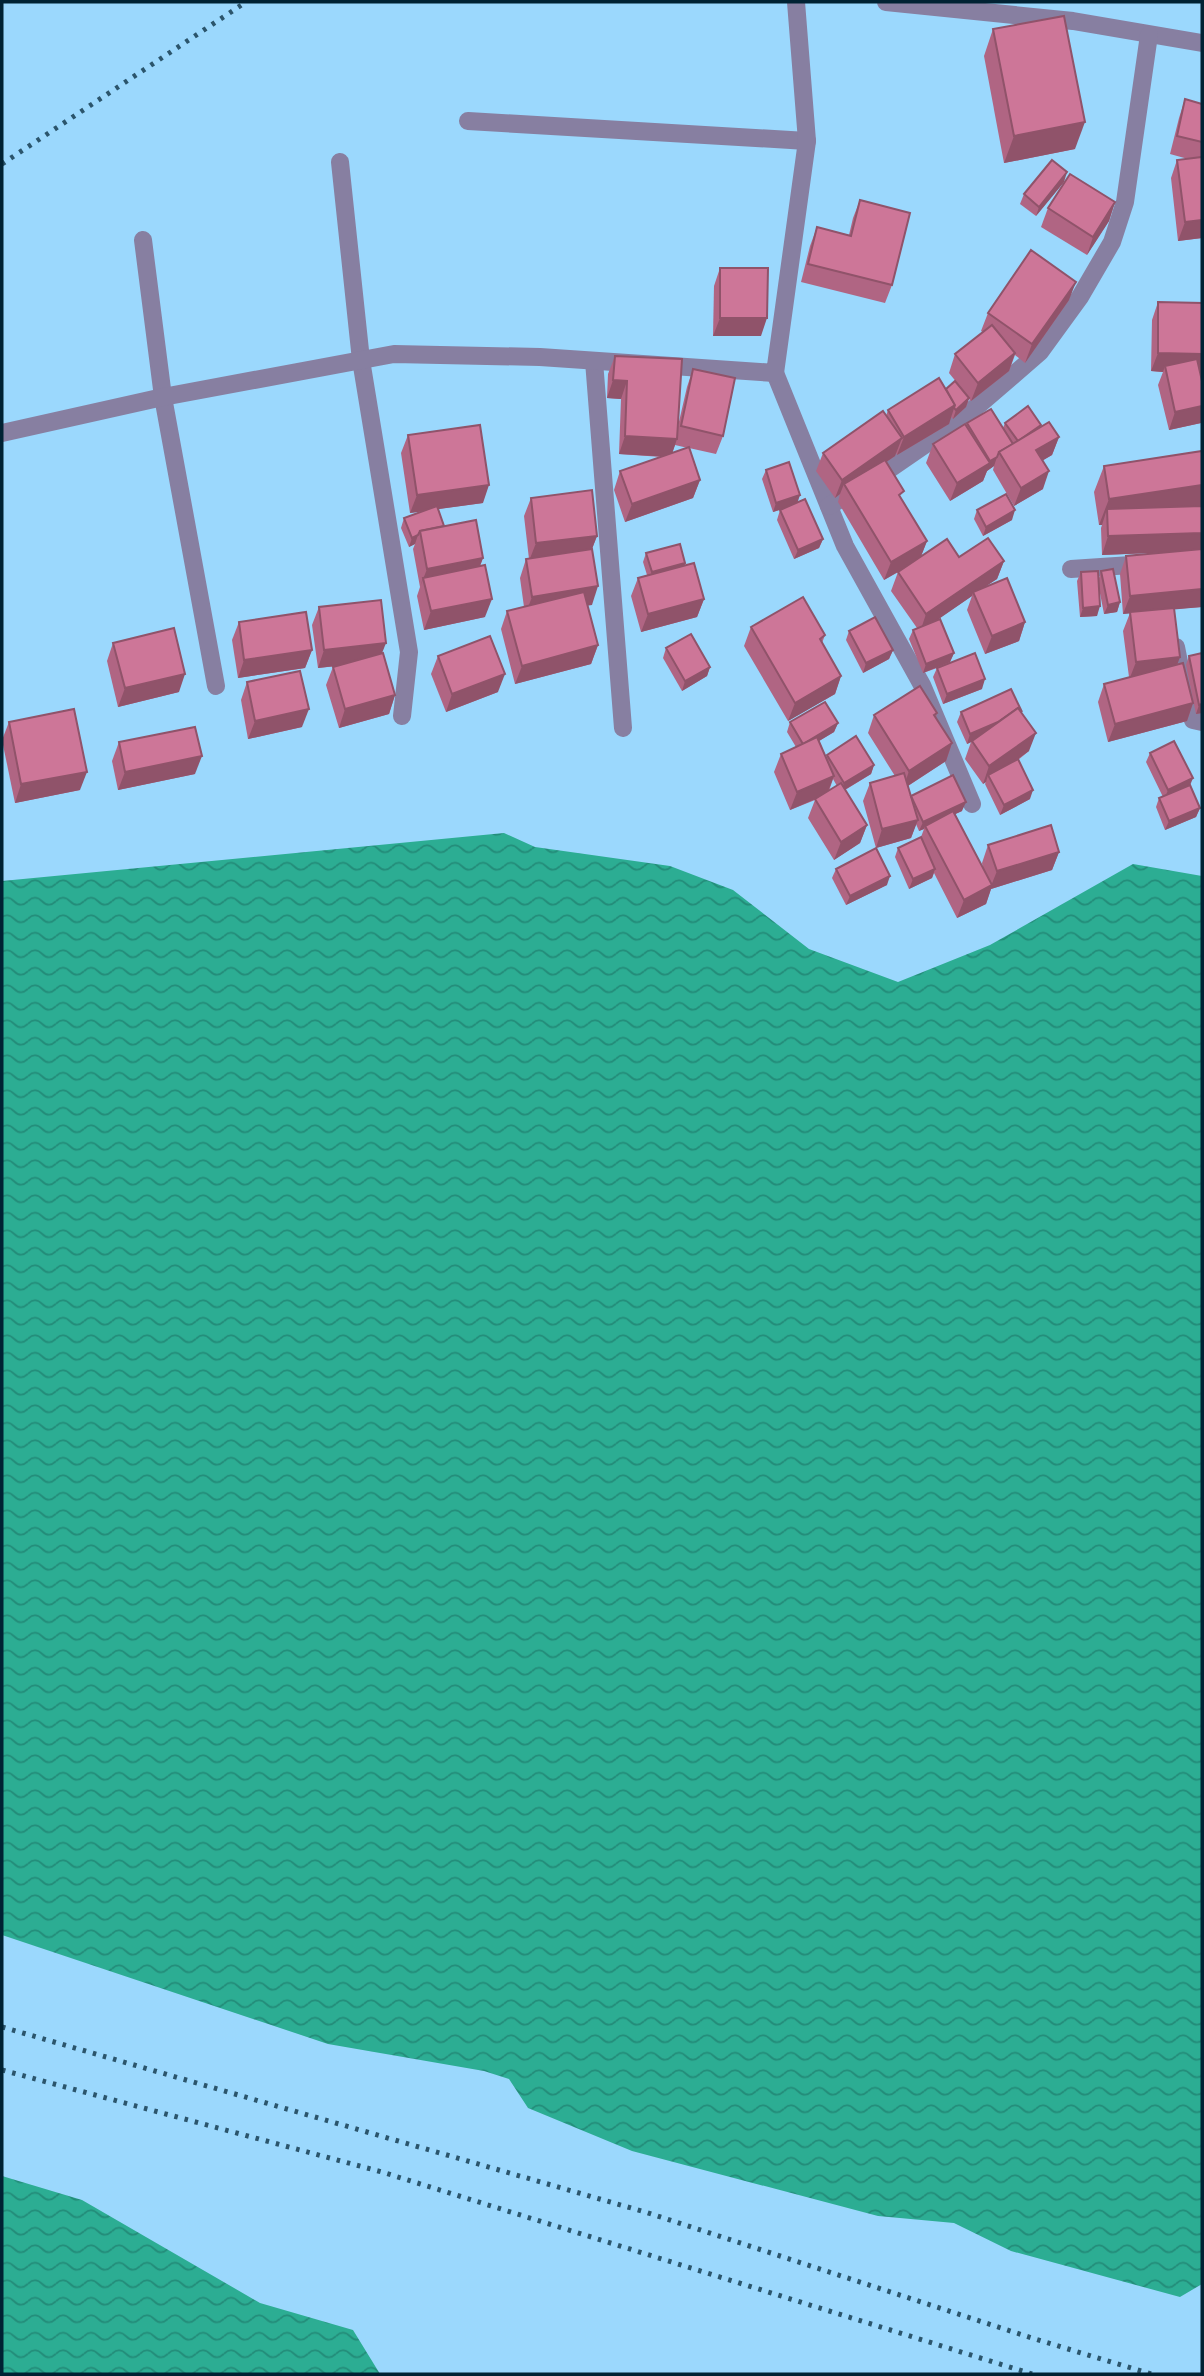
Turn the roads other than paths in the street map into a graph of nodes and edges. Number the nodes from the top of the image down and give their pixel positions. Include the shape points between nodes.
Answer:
1 (796, 2) edge
2 (886, 2) edge
3 (1149, 36) junction
4 (1202, 43) edge
5 (468, 121) dead end
6 (807, 141) junction
7 (340, 162) dead end
8 (143, 240) dead end
9 (361, 360) junction
10 (594, 361) junction
11 (775, 373) junction
12 (163, 397) junction
13 (2, 433) edge
14 (829, 506) junction
15 (1163, 563) edge
16 (1072, 569) dead end
17 (1176, 647) edge
18 (216, 686) dead end
19 (402, 716) dead end
20 (1202, 722) edge
21 (623, 728) dead end
22 (972, 804) dead end

1 - 6 street
2 - 3 street via 1073,21
3 - 4 street
3 - 14 street via 1125,202 1112,242 1080,297 1040,352 981,403 936,438
5 - 6 street
6 - 11 street
7 - 9 street
8 - 12 street
9 - 10 street via 394,354
9 - 12 street
9 - 19 street via 409,652
10 - 11 street
10 - 21 street
11 - 14 street
12 - 13 street
12 - 18 street
14 - 22 street via 845,546 922,685
15 - 16 street
17 - 20 street via 1188,708 1193,720

